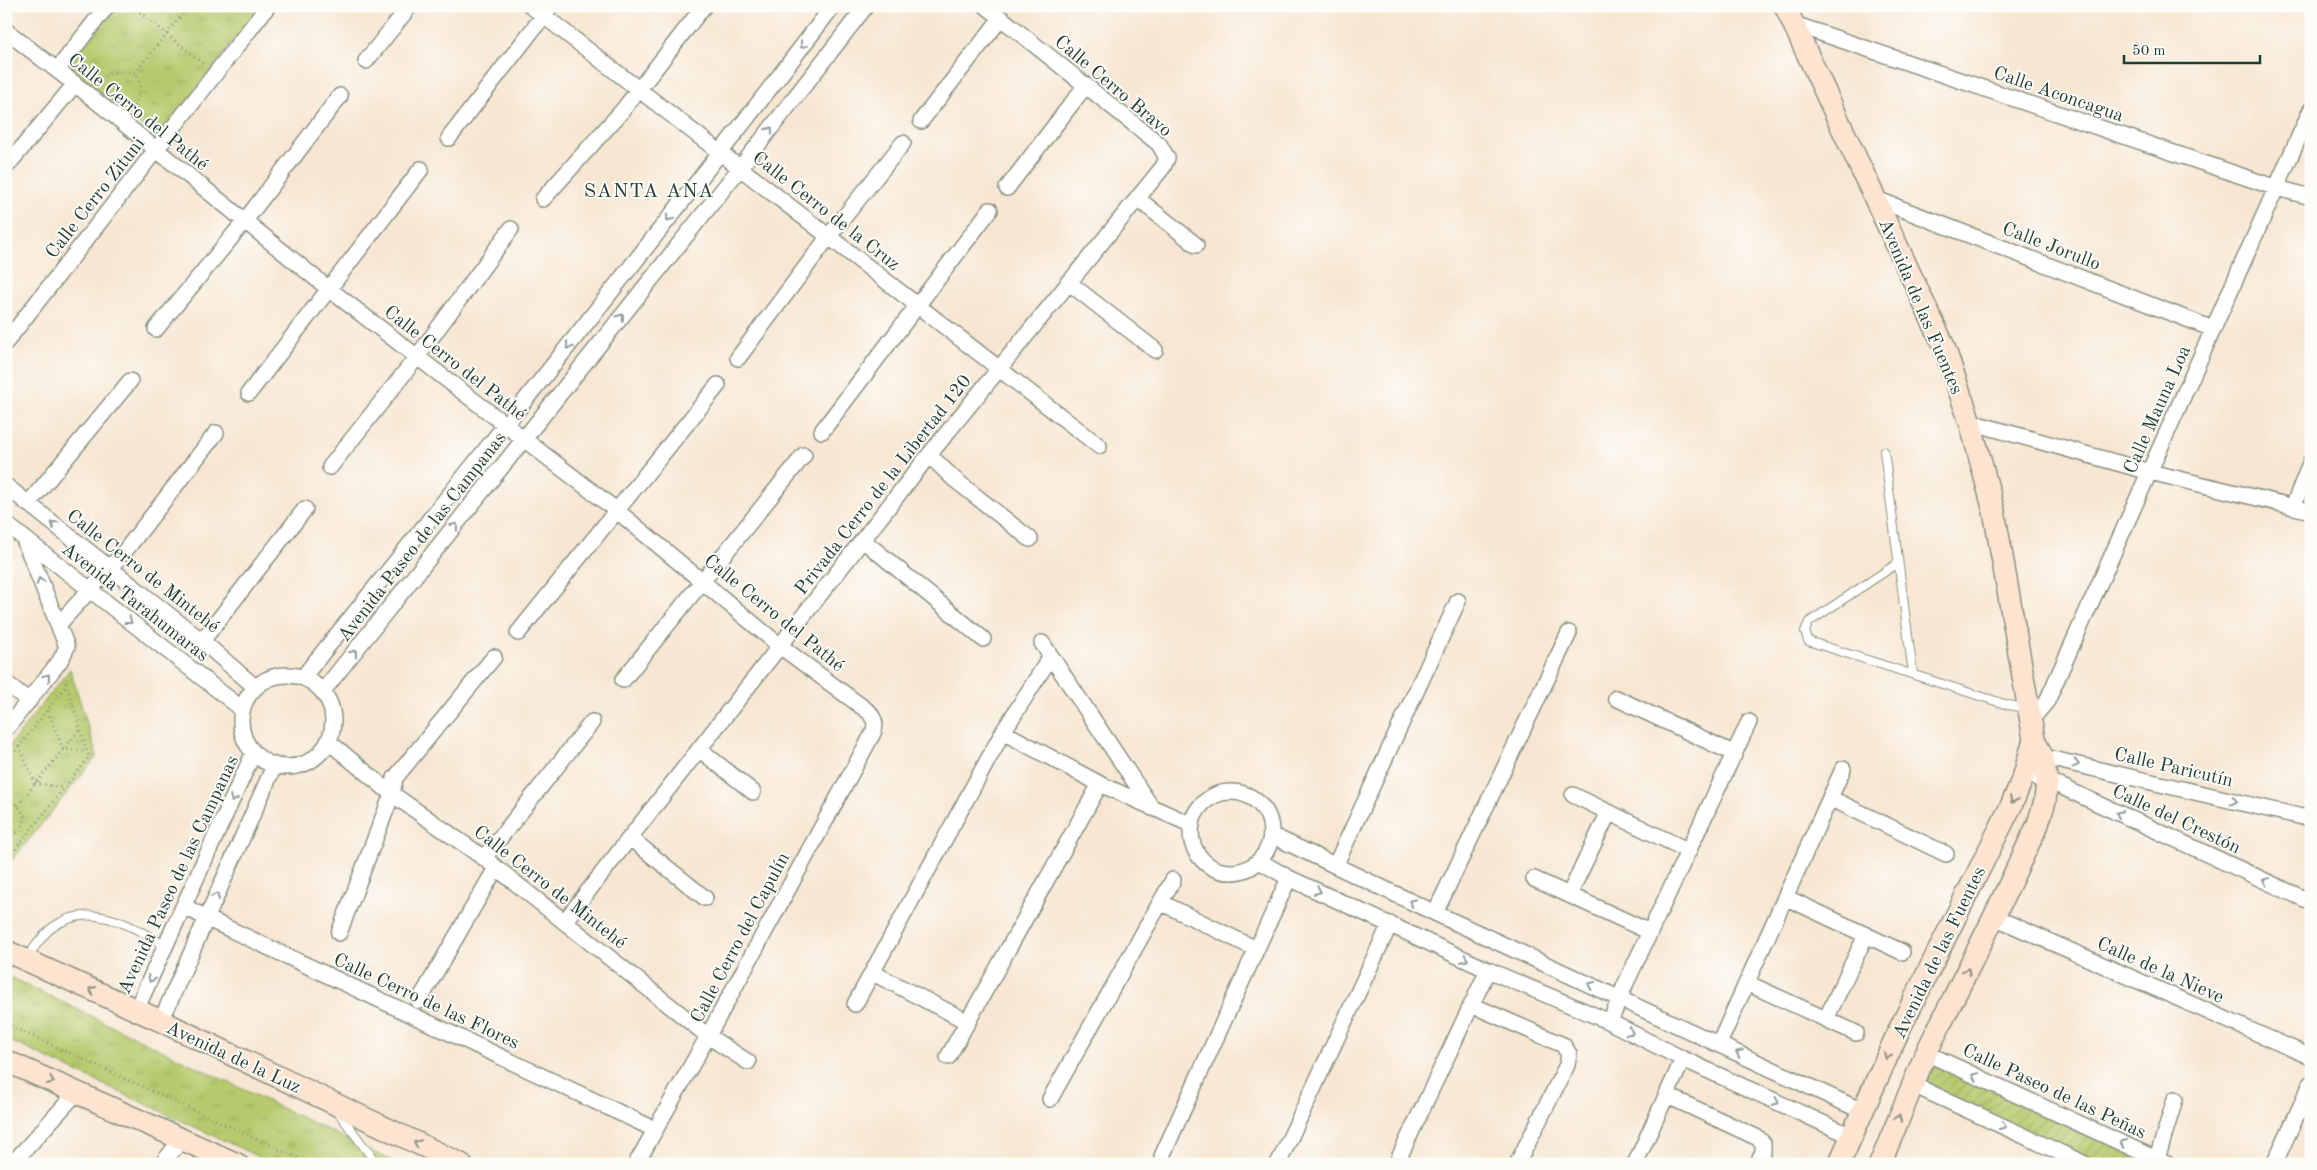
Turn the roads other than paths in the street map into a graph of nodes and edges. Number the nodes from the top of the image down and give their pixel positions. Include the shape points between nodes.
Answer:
1 (107, 6) edge
2 (268, 6) edge
3 (410, 6) edge
4 (531, 6) edge
5 (704, 6) edge
6 (833, 6) edge
7 (866, 6) edge
8 (986, 6) edge
9 (547, 11) edge
10 (1790, 15) edge
11 (1001, 18) junction
12 (6, 31) edge
13 (366, 61) dead end
14 (57, 70) junction
15 (75, 84) junction
16 (1086, 84) junction
17 (639, 89) junction
18 (340, 96) dead end
19 (2311, 110) edge
20 (921, 121) dead end
21 (449, 138) dead end
22 (903, 143) dead end
23 (157, 150) junction
24 (721, 152) junction
25 (1167, 158) joint
26 (6, 168) edge
27 (421, 168) dead end
28 (740, 168) junction
29 (1007, 188) dead end
30 (2277, 188) junction
31 (2311, 197) edge
32 (1137, 198) junction
33 (543, 199) dead end
34 (1876, 200) junction
35 (990, 210) dead end
36 (244, 222) junction
37 (511, 229) dead end
38 (829, 236) junction
39 (1196, 244) dead end
40 (1068, 282) junction
41 (329, 289) junction
42 (919, 306) junction
43 (156, 329) dead end
44 (2213, 329) junction
45 (6, 342) edge
46 (1155, 350) dead end
47 (418, 357) junction
48 (738, 358) dead end
49 (998, 368) junction
50 (130, 381) dead end
51 (718, 384) dead end
52 (249, 393) dead end
53 (1970, 422) junction
54 (506, 426) junction
55 (822, 431) dead end
56 (216, 433) dead end
57 (523, 440) junction
58 (1099, 446) dead end
59 (1884, 451) dead end
60 (929, 454) junction
61 (804, 455) dead end
62 (2311, 461) edge
63 (330, 467) dead end
64 (2150, 472) junction
65 (6, 486) edge
66 (28, 504) junction
67 (2293, 506) junction
68 (304, 509) dead end
69 (616, 510) junction
70 (2311, 511) edge
71 (6, 524) edge
72 (23, 536) junction
73 (1030, 539) dead end
74 (864, 541) junction
75 (1898, 564) junction
76 (110, 569) junction
77 (702, 580) junction
78 (91, 591) junction
79 (1458, 602) dead end
80 (58, 625) junction
81 (518, 633) dead end
82 (1569, 633) dead end
83 (983, 640) dead end
84 (202, 642) junction
85 (1042, 643) dead end
86 (780, 646) junction
87 (1051, 656) junction
88 (494, 657) dead end
89 (1913, 674) junction
90 (303, 677) junction
91 (623, 680) dead end
92 (6, 683) edge
93 (255, 687) junction
94 (323, 691) junction
95 (1616, 698) dead end
96 (29, 701) junction
97 (242, 709) junction
98 (592, 722) dead end
99 (1749, 722) dead end
100 (876, 728) joint
101 (6, 729) edge
102 (1003, 732) junction
103 (329, 742) junction
104 (2031, 742) junction
105 (699, 749) junction
106 (253, 754) junction
107 (1734, 754) junction
108 (274, 766) junction
109 (1843, 769) dead end
110 (2047, 780) junction
111 (1100, 784) junction
112 (752, 792) dead end
113 (392, 794) junction
114 (1573, 794) dead end
115 (1830, 798) junction
116 (1152, 808) junction
117 (1610, 812) junction
118 (2311, 819) edge
119 (1192, 825) junction
120 (1271, 835) junction
121 (630, 838) junction
122 (1689, 851) junction
123 (1946, 854) dead end
124 (484, 858) junction
125 (1259, 861) junction
126 (1336, 864) junction
127 (496, 868) junction
128 (1289, 878) junction
129 (1534, 878) dead end
130 (1173, 880) dead end
131 (1569, 895) junction
132 (1785, 897) junction
133 (705, 898) dead end
134 (2311, 902) edge
135 (1162, 903) junction
136 (184, 906) junction
137 (1435, 913) junction
138 (1994, 917) junction
139 (206, 918) junction
140 (564, 922) junction
141 (1390, 924) junction
142 (1650, 932) junction
143 (339, 933) dead end
144 (1866, 935) junction
145 (166, 946) junction
146 (1256, 949) junction
147 (1902, 952) dead end
148 (16, 955) edge
149 (1488, 970) junction
150 (873, 973) junction
151 (1747, 983) junction
152 (1620, 998) junction
153 (419, 1001) dead end
154 (855, 1004) dead end
155 (1472, 1005) junction
156 (136, 1010) junction
157 (1826, 1019) junction
158 (161, 1021) junction
159 (968, 1022) junction
160 (1610, 1022) junction
161 (1856, 1033) dead end
162 (708, 1036) junction
163 (1719, 1044) junction
164 (1926, 1053) junction
165 (2311, 1057) edge
166 (948, 1058) dead end
167 (1683, 1059) junction
168 (6, 1062) edge
169 (748, 1062) dead end
170 (1911, 1084) junction
171 (2311, 1084) edge
172 (77, 1092) junction
173 (1666, 1095) junction
174 (1050, 1099) dead end
175 (2175, 1099) dead end
176 (330, 1101) junction
177 (1862, 1111) junction
178 (654, 1129) junction
179 (1851, 1136) junction
180 (181, 1140) junction
181 (1162, 1156) dead end
182 (2162, 1161) edge
183 (12, 1164) edge
184 (162, 1164) edge
185 (236, 1164) edge
186 (377, 1164) edge
187 (461, 1164) edge
188 (636, 1164) edge
189 (1278, 1164) edge
190 (1396, 1164) edge
191 (1517, 1164) edge
192 (1635, 1164) edge
193 (1757, 1164) edge
194 (1839, 1164) edge
195 (1880, 1164) edge
196 (2085, 1164) edge
197 (2274, 1164) edge

1 - 14 street
2 - 23 street, Calle Cerro Zituni
3 - 13 street
4 - 9 street, Calle Cerro de la Cruz
5 - 17 street
6 -> 24 street, Avenida Paseo de las Campanas
28 -> 7 street, Avenida Paseo de las Campanas
8 - 11 street, Calle Cerro Bravo
9 - 17 street, Calle Cerro de la Cruz
9 - 21 street
10 - 30 street, Calle Aconcagua
10 - 34 main road, Avenida de las Fuentes
11 - 16 street, Calle Cerro Bravo
11 - 20 street
12 - 14 street, Calle Cerro del Pathé
14 - 15 street, Calle Cerro del Pathé
15 - 23 street, Calle Cerro del Pathé
15 - 26 street
16 - 25 street, Calle Cerro Bravo via 1159,144
16 - 29 street
17 - 24 street, Calle Cerro de la Cruz
17 - 33 street
18 - 36 street
19 - 30 street, Calle Mauna Loa
22 - 38 street
23 - 36 street, Calle Cerro del Pathé
23 - 45 street, Calle Cerro Zituni
24 - 28 street, Calle Cerro de la Cruz
24 -> 54 street, Avenida Paseo de las Campanas
25 - 32 street, Privada Cerro de la Libertad 120 via 1164,167
27 - 41 street
28 - 38 street, Calle Cerro de la Cruz
57 -> 28 street, Avenida Paseo de las Campanas
30 - 31 street, Calle Aconcagua
30 - 44 street, Calle Mauna Loa
32 - 39 street
32 - 40 street, Privada Cerro de la Libertad 120
34 - 44 street, Calle Jorullo
34 - 53 main road, Avenida de las Fuentes via 1943,344
35 - 42 street
36 - 41 street, Calle Cerro del Pathé
36 - 43 street
37 - 47 street
38 - 42 street, Calle Cerro de la Cruz
38 - 48 street
40 - 46 street
40 - 49 street, Privada Cerro de la Libertad 120
41 - 47 street, Calle Cerro del Pathé
41 - 52 street
42 - 49 street, Calle Cerro de la Cruz
42 - 55 street
44 - 64 street, Calle Mauna Loa
47 - 54 street, Calle Cerro del Pathé
47 - 63 street
49 - 58 street, Calle Cerro de la Cruz
49 - 60 street, Privada Cerro de la Libertad 120
50 - 66 street
51 - 69 street
53 - 64 street
53 - 104 main road, Avenida de las Fuentes via 1994,511
54 - 57 street, Calle Cerro del Pathé
54 - 90 street, Avenida Paseo de las Campanas
56 - 76 street
57 - 69 street, Calle Cerro del Pathé
94 -> 57 street, Avenida Paseo de las Campanas
59 - 75 lane
60 - 73 street via 954,479
60 - 74 street, Privada Cerro de la Libertad 120
61 - 77 street
62 - 67 street
64 - 67 street
64 - 104 street, Calle Mauna Loa
65 - 66 street, Calle Cerro de Mintehé
76 -> 66 street, Calle Cerro de Mintehé
67 - 70 street
68 - 84 street
69 - 77 street, Calle Cerro del Pathé
69 - 81 street
71 - 72 street, Avenida Tarahumaras
72 - 78 street, Avenida Tarahumaras
80 -> 72 street
74 - 83 street
74 - 86 street, Privada Cerro de la Libertad 120
75 - 89 lane
75 - 89 lane via 1809,622 1805,631 1808,641
76 - 78 street
76 - 84 street, Calle Cerro de Mintehé
77 - 86 street, Calle Cerro del Pathé
77 - 91 street
78 - 80 street
78 -> 97 street, Avenida Tarahumaras
79 - 126 street
96 -> 80 street via 67,647
82 - 137 street
84 - 93 street, Calle Cerro de Mintehé
85 - 87 street
86 - 100 street, Calle Cerro del Pathé via 869,712
86 - 105 street, Privada Cerro de la Libertad 120
87 - 102 street
87 - 116 street
88 - 113 street via 395,778
89 - 104 lane via 2008,705
90 - 93 street via 285,674 268,678
90 - 94 street
92 - 96 street
93 - 97 street
94 - 103 street via 332,707 334,725
95 - 107 street
96 - 101 street
97 - 106 street via 243,736
98 - 124 street
99 - 107 street
100 - 162 street, Calle Cerro del Capulín
102 - 111 street
102 - 150 street
103 - 108 street via 316,758 297,767
103 - 113 street, Calle Cerro de Mintehé
104 - 110 main road, Avenida de las Fuentes
104 -> 118 street, Calle Paricutín
104 -> 177 main road, Avenida de las Fuentes via 2011,806
105 - 112 street
105 - 121 street, Privada Cerro de la Libertad 120
106 - 108 street
106 -> 136 street, Avenida Paseo de las Campanas
107 - 122 street
139 -> 108 street
109 - 115 street
134 -> 110 street, Calle del Crestón
110 - 138 main road, Avenida de las Fuentes via 2038,824
111 - 116 street
111 - 159 street
113 - 124 street, Calle Cerro de Mintehé
113 - 143 street
114 - 117 street
115 - 123 street
115 - 132 street
116 - 119 street
117 - 122 street
117 - 131 street
119 - 120 street via 1204,802 1219,794 1236,792 1262,807 1269,820
119 - 125 street via 1194,846 1202,860 1215,869 1231,872 1247,869
120 - 125 street
120 - 126 street
121 - 133 street
121 - 140 street, Privada Cerro de la Libertad 120
122 - 142 street
124 - 127 street, Calle Cerro de Mintehé
125 - 128 street
137 -> 126 street
127 - 140 street, Calle Cerro de Mintehé
127 - 153 street
128 -> 141 street
128 - 146 street
129 - 131 street
130 - 135 street
131 - 142 street
132 - 144 street
132 - 151 street
135 - 146 street
135 - 174 street
136 - 139 street, Calle Cerro de las Flores
136 - 145 street, Avenida Paseo de las Campanas
152 -> 137 street
164 -> 138 main road, Avenida de las Fuentes
138 - 165 street, Calle de la Nieve
139 - 158 street
139 - 178 street, Calle Cerro de las Flores
140 - 162 street, Calle Cerro de Mintehé
141 -> 149 street
141 - 189 street
142 - 152 street
144 - 147 street
144 - 157 street
145 - 148 lane via 116,919 71,916
145 -> 156 street, Avenida Paseo de las Campanas
146 - 181 street
156 -> 148 main road, Avenida de la Luz
149 - 155 street
149 - 160 street
150 - 154 street
150 - 159 street
151 - 157 street
151 - 163 street
152 - 160 street
152 - 163 street
155 - 190 street
155 - 191 street via 1563,1045 1569,1054
156 - 158 main road, Avenida de la Luz
157 - 161 street
158 - 176 main road, Avenida de la Luz
159 - 166 street
160 -> 167 street
162 - 169 street, Calle Cerro de Mintehé
162 - 178 street, Calle Cerro del Capulín
177 -> 163 street
164 - 170 main road, Avenida de las Fuentes
182 -> 164 street, Calle Paseo de las Peñas
167 - 173 street
167 -> 179 street
168 -> 172 main road
195 -> 170 main road, Avenida de las Fuentes
170 -> 196 street
171 - 197 street
172 - 180 main road
172 - 183 street
173 - 192 street
173 - 193 street via 1758,1138 1763,1144
175 - 182 street
176 - 186 lane
187 -> 176 main road, Avenida de la Luz
177 - 179 main road, Avenida de las Fuentes
178 - 188 street, Calle Cerro del Capulín
179 - 194 main road, Avenida de las Fuentes
180 - 184 street
180 - 185 main road

